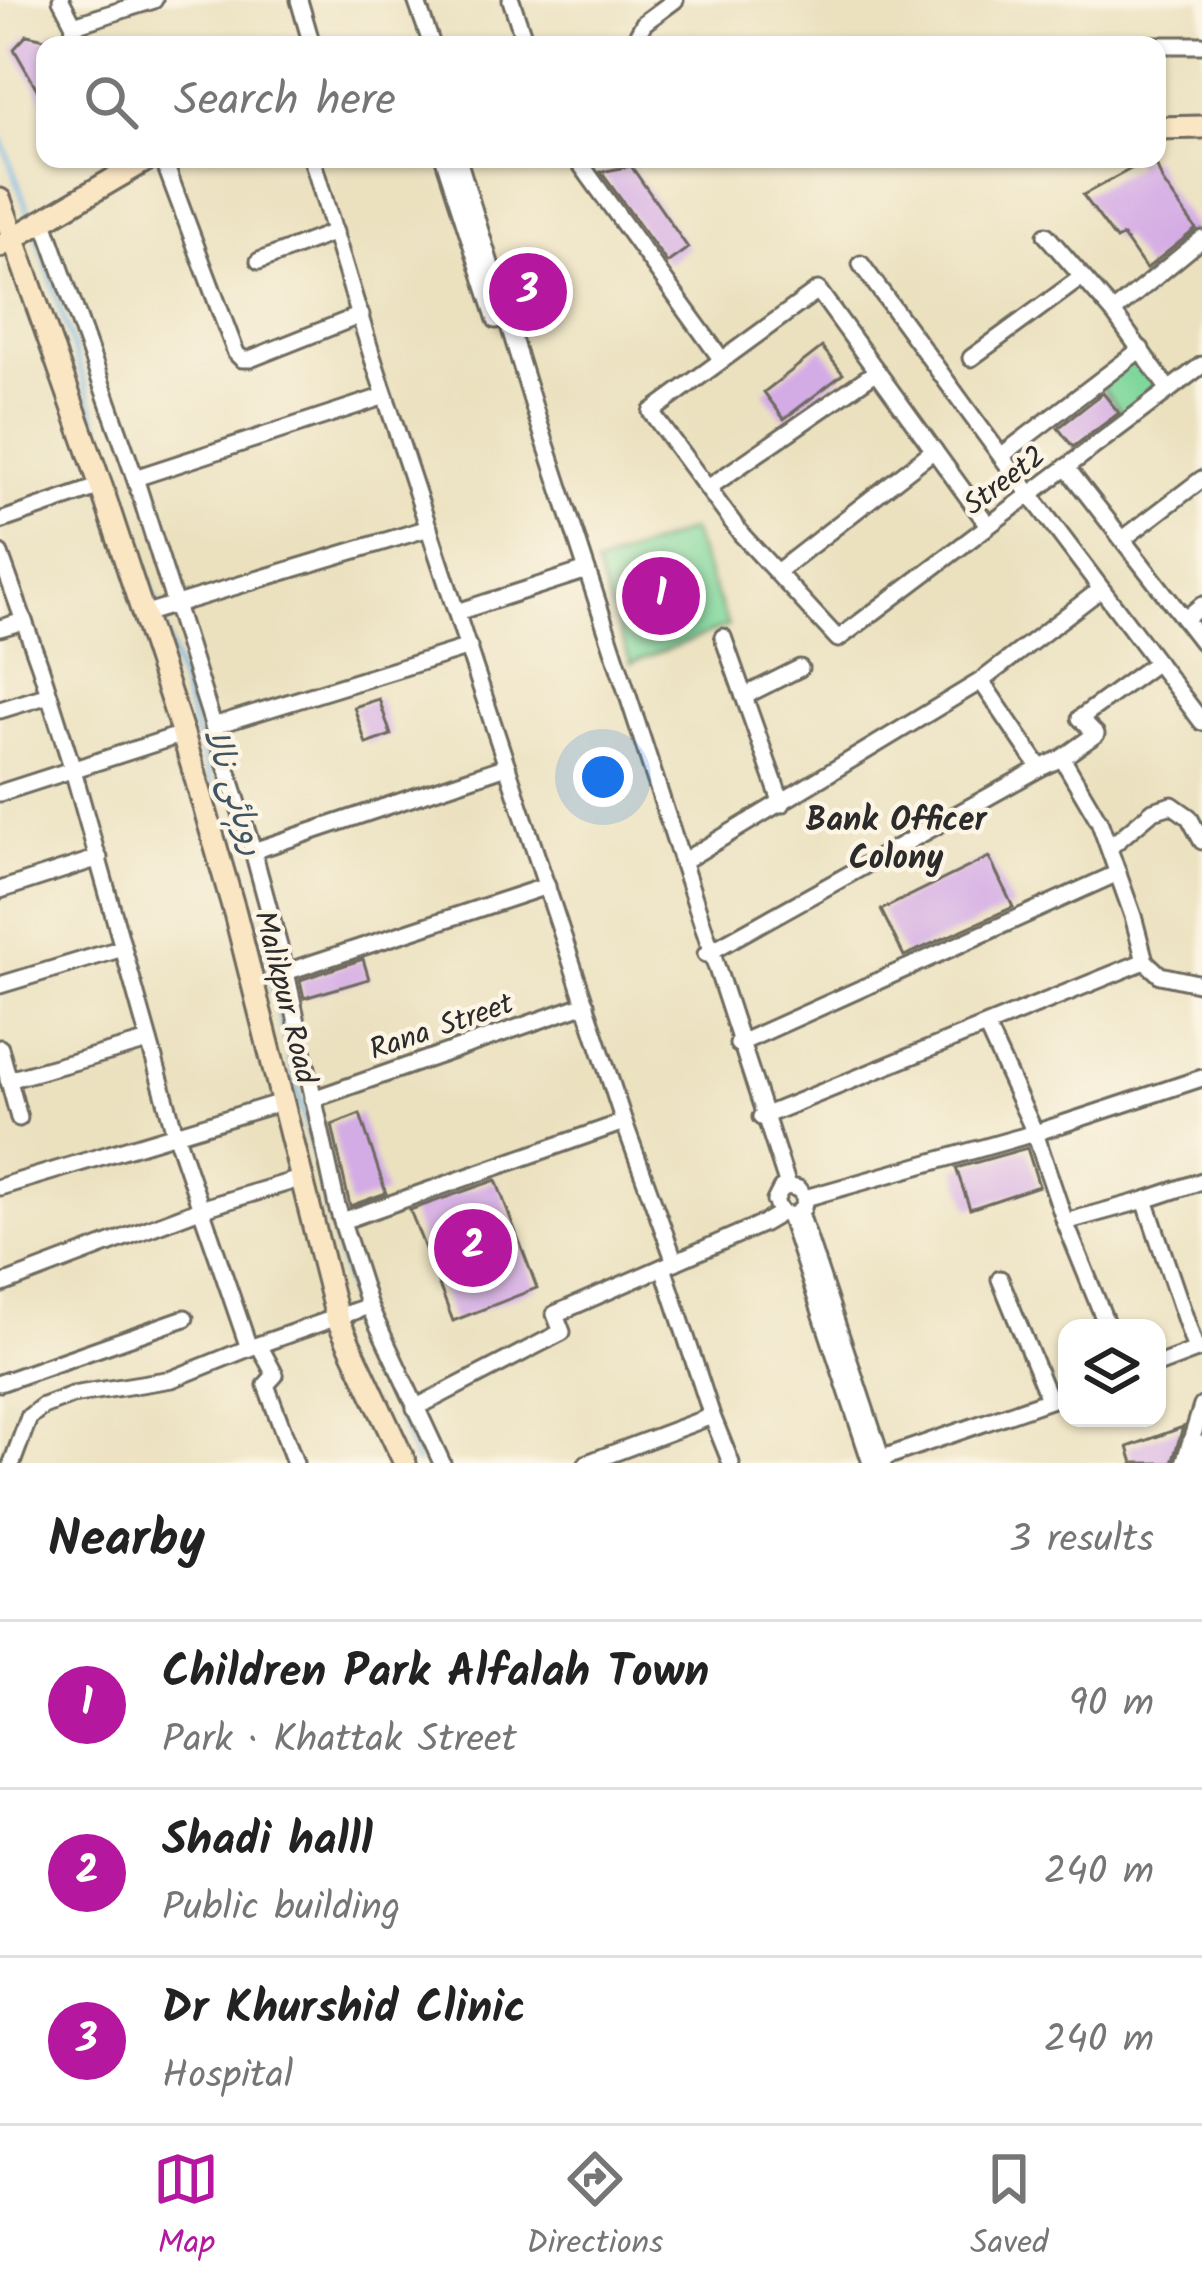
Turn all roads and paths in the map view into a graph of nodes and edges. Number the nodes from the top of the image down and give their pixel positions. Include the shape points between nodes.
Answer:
1 (62, 0) edge
2 (154, 0) edge
3 (299, 0) edge
4 (416, 0) edge
5 (512, 0) edge
6 (673, 0) edge
7 (74, 25) junction
8 (74, 36) edge
9 (309, 36) edge
10 (429, 36) edge
11 (523, 36) edge
12 (639, 36) edge
13 (1166, 45) edge
14 (1202, 45) edge
15 (1202, 127) edge
16 (1166, 128) edge
17 (133, 168) edge
18 (166, 168) edge
19 (315, 168) edge
20 (448, 168) edge
21 (460, 168) edge
22 (583, 168) edge
23 (0, 200) edge
24 (467, 209) junction
25 (23, 232) edge
26 (334, 232) junction
27 (1046, 235) dead end
28 (1202, 238) edge
29 (259, 261) dead end
30 (861, 264) dead end
31 (1082, 277) junction
32 (1113, 312) junction
33 (361, 315) junction
34 (1141, 349) junction
35 (971, 358) dead end
36 (722, 360) junction
37 (1202, 364) edge
38 (877, 371) junction
39 (1169, 389) junction
40 (385, 395) junction
41 (934, 450) junction
42 (1001, 456) junction
43 (1066, 467) junction
44 (135, 478) junction
45 (1202, 479) edge
46 (101, 486) junction
47 (708, 488) junction
48 (1030, 494) junction
49 (0, 521) edge
50 (988, 525) junction
51 (429, 528) junction
52 (1123, 539) junction
53 (0, 554) edge
54 (583, 571) junction
55 (777, 572) junction
56 (3, 573) edge
57 (1102, 589) junction
58 (1202, 605) edge
59 (159, 610) junction
60 (457, 612) junction
61 (1185, 619) junction
62 (24, 621) junction
63 (0, 628) edge
64 (723, 638) dead end
65 (1202, 642) edge
66 (469, 647) junction
67 (1157, 662) junction
68 (800, 668) dead end
69 (981, 681) junction
70 (49, 695) junction
71 (744, 696) junction
72 (0, 710) edge
73 (1202, 722) edge
74 (213, 726) junction
75 (183, 734) junction
76 (1062, 758) junction
77 (507, 766) junction
78 (1040, 768) junction
79 (73, 770) junction
80 (0, 794) edge
81 (782, 804) junction
82 (1202, 841) edge
83 (1110, 848) junction
84 (254, 850) junction
85 (99, 858) junction
86 (682, 862) junction
87 (1118, 873) junction
88 (548, 886) junction
89 (0, 890) edge
90 (123, 948) junction
91 (708, 953) junction
92 (1145, 961) junction
93 (286, 972) junction
94 (1202, 984) edge
95 (0, 985) edge
96 (586, 1004) junction
97 (986, 1026) junction
98 (149, 1041) junction
99 (738, 1043) junction
100 (0, 1048) edge
101 (1202, 1078) edge
102 (8, 1080) junction
103 (313, 1099) junction
104 (282, 1102) junction
105 (762, 1117) junction
106 (19, 1118) dead end
107 (623, 1122) junction
108 (175, 1133) junction
109 (1035, 1133) junction
110 (303, 1178) junction
111 (1202, 1181) edge
112 (0, 1187) edge
113 (785, 1188) junction
114 (1144, 1200) junction
115 (200, 1209) junction
116 (794, 1210) junction
117 (342, 1221) junction
118 (1065, 1222) junction
119 (669, 1264) junction
120 (1000, 1279) dead end
121 (0, 1285) edge
122 (366, 1306) junction
123 (340, 1317) junction
124 (185, 1318) dead end
125 (1104, 1319) edge
126 (254, 1346) junction
127 (1199, 1349) edge
128 (1166, 1361) edge
129 (0, 1383) edge
130 (1058, 1397) edge
131 (1049, 1400) junction
132 (1202, 1406) edge
133 (415, 1408) junction
134 (712, 1416) junction
135 (1194, 1459) edge
136 (877, 1462) edge
137 (12, 1463) edge
138 (296, 1463) edge
139 (405, 1463) edge
140 (442, 1463) edge
141 (587, 1463) edge
142 (730, 1463) edge

1 - 7 street
2 - 7 street
3 - 9 street
4 - 10 street
5 - 11 street
6 - 12 street
7 - 8 street
13 - 14 street
15 - 16 street
17 - 25 street
18 - 33 street via 242,359
19 - 26 street
20 - 24 street
21 - 24 street
22 - 36 street
23 - 25 street, Malikpur Road
24 - 54 street
25 - 44 street
25 - 46 street, Malikpur Road
26 - 29 street
26 - 33 street
27 - 31 street
28 - 32 street
30 - 42 street
31 - 32 street
31 - 35 street
32 - 34 street
33 - 40 street
34 - 39 street
34 - 42 street
36 - 38 street via 818,290
36 - 47 street via 651,412
37 - 39 street, Street2
38 - 41 street
38 - 47 street
39 - 43 street, Street2
40 - 44 street
40 - 51 street
41 - 50 street
41 - 55 street
42 - 48 street
43 - 48 street, Street2
43 - 52 street
44 - 59 street
45 - 52 street
46 - 49 street
46 - 59 street, Malikpur Road
47 - 55 street
48 - 50 street, Street2
48 - 57 street
50 - 55 street, Street2 via 838,639
51 - 59 street
51 - 60 street
52 - 61 street
53 - 56 street
54 - 60 street
54 - 86 street
54 - 91 street
56 - 62 street
57 - 67 street
57 - 69 street
58 - 61 street
59 - 74 street
59 - 75 street, Malikpur Road
60 - 66 street
61 - 65 street
62 - 63 street
62 - 70 street
64 - 71 street
66 - 74 street
66 - 77 street
67 - 73 street
67 - 76 street via 1080,718 1096,734
68 - 71 street
69 - 78 street
69 - 81 street
70 - 72 street
70 - 79 street
71 - 81 street
74 - 84 street
75 - 79 street
75 - 104 street, Malikpur Road
76 - 78 street
76 - 83 street
77 - 84 street
77 - 88 street
78 - 91 street
79 - 80 street
79 - 85 street
81 - 86 street
82 - 83 street via 1190,817 1172,805
83 - 87 street
84 - 93 street
85 - 89 street
85 - 90 street
86 - 91 street
87 - 92 street
87 - 99 street
88 - 93 street
88 - 96 street
90 - 95 street
90 - 98 street
91 - 99 street
92 - 94 street via 1160,974
92 - 97 street
93 - 103 street
96 - 103 street, Rana Street
96 - 107 street
97 - 105 street
97 - 109 street
98 - 102 street
98 - 108 street
99 - 105 street
100 - 102 street
101 - 109 street
102 - 106 street
103 - 117 street
104 - 108 street
104 - 110 street, Malikpur Road
105 - 113 street
107 - 117 street
107 - 119 street
108 - 112 street
108 - 115 street
109 - 116 street
109 - 118 street
110 - 115 street
110 - 123 street, Malikpur Road
111 - 114 street
113 - 116 street via 799,1189
113 - 116 street via 776,1201
114 - 118 street
114 - 127 street
115 - 121 street
115 - 126 street
116 - 119 street
116 - 136 street
117 - 122 street
118 - 125 street
119 - 133 street via 555,1314 562,1332
119 - 134 street
120 - 131 street
122 - 123 street
122 - 133 street
123 - 126 street
123 - 139 street, Malikpur Road
124 - 129 street
126 - 137 street via 172,1379 43,1406 29,1417
126 - 138 street via 275,1375 266,1385
127 - 128 street
130 - 131 street
131 - 136 street
132 - 135 street
133 - 140 street
134 - 141 street
134 - 142 street

